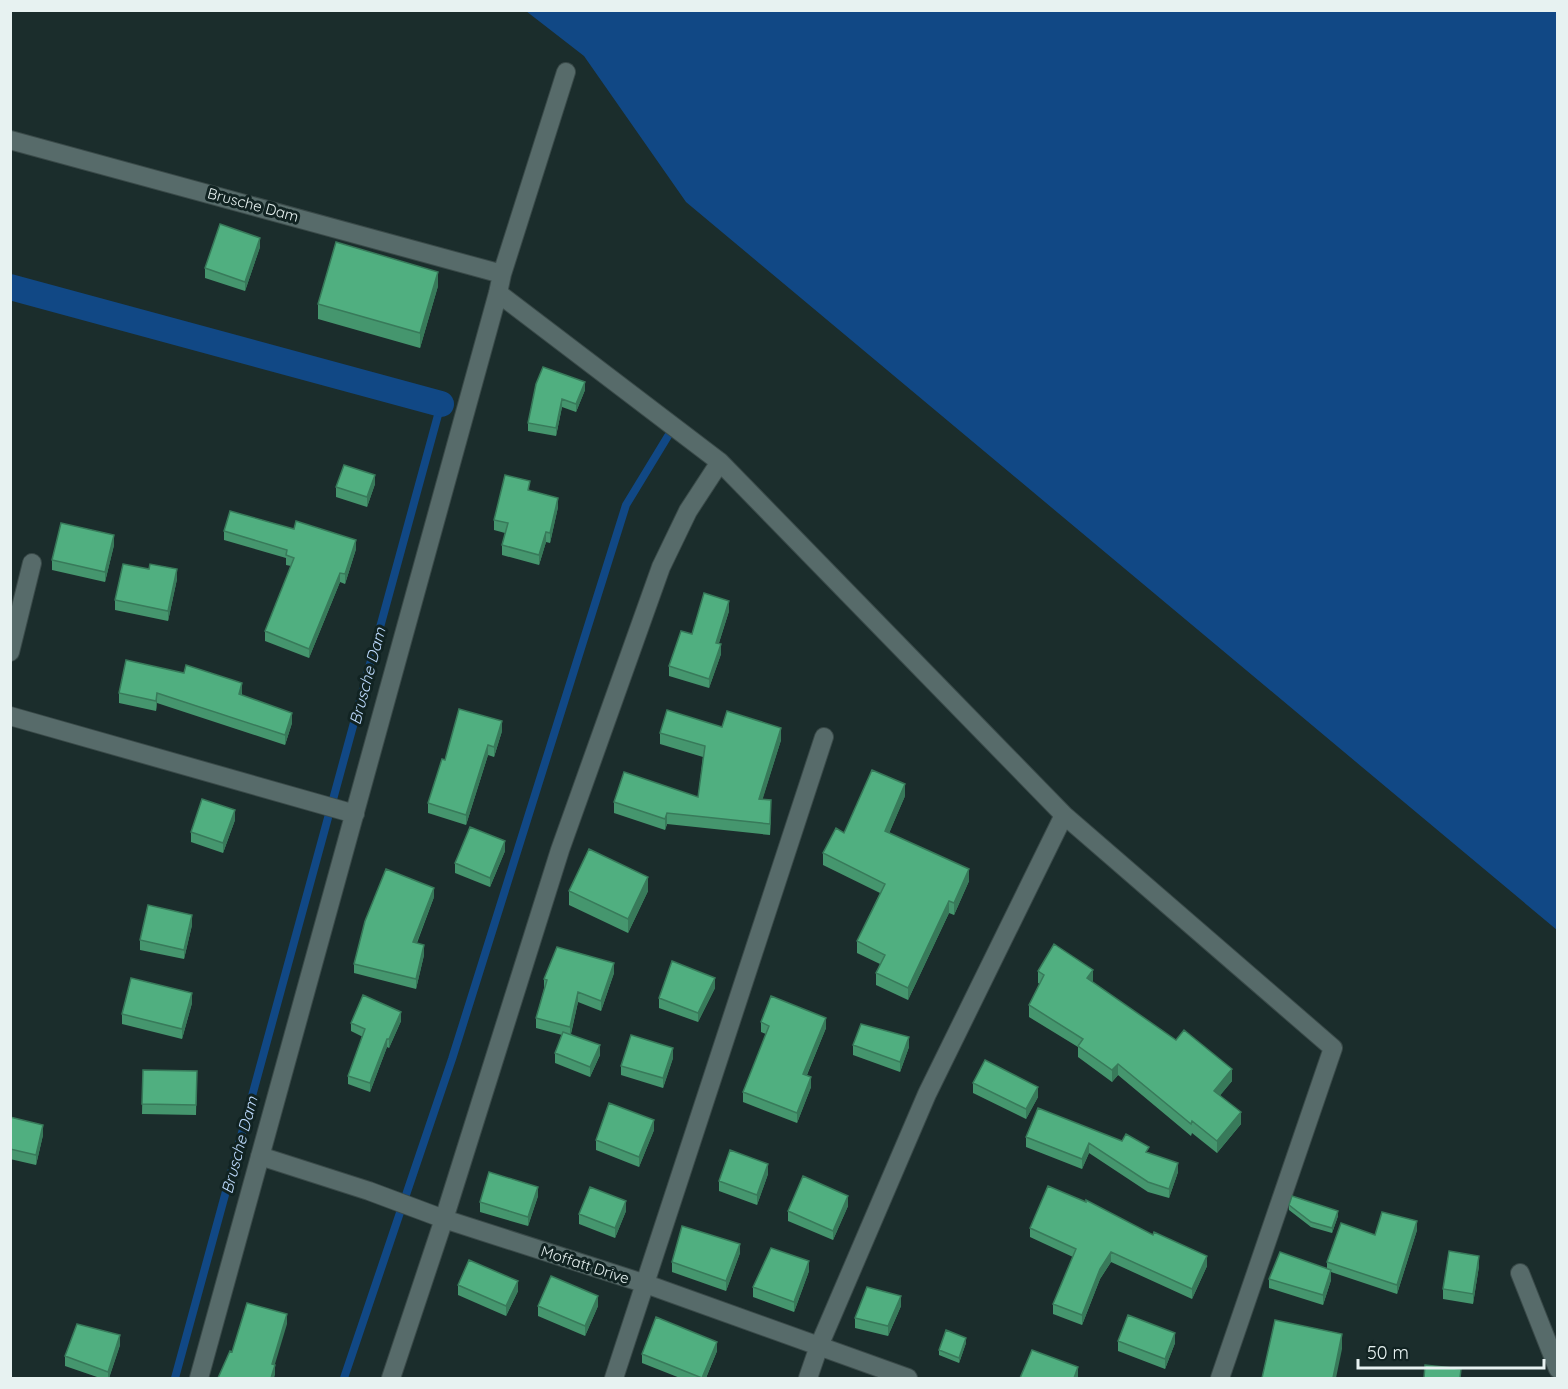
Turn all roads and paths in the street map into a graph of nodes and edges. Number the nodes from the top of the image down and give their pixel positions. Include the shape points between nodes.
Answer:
1 (566, 72) dead end
2 (10, 140) edge
3 (502, 274) junction
4 (498, 293) junction
5 (720, 462) junction
6 (32, 563) dead end
7 (10, 652) edge
8 (10, 716) edge
9 (825, 737) dead end
10 (349, 812) junction
11 (1064, 815) junction
12 (260, 1156) junction
13 (436, 1216) junction
14 (1520, 1273) dead end
15 (646, 1284) junction
16 (819, 1346) junction
17 (1557, 1368) edge
18 (199, 1378) edge
19 (391, 1378) edge
20 (614, 1378) edge
21 (808, 1378) edge
22 (908, 1378) edge
23 (1220, 1378) edge

1 - 3 street
2 - 3 street, Brusche Dam
3 - 4 street
4 - 5 street
4 - 10 street
5 - 11 street
5 - 13 street via 688,511 661,567
6 - 7 street
8 - 10 street
9 - 15 street
10 - 12 street
11 - 16 street via 927,1094
11 - 23 street via 1334,1048
12 - 13 street, Moffatt Drive
12 - 18 street
13 - 15 street, Moffatt Drive
13 - 19 street
14 - 17 street
15 - 16 street, Moffatt Drive
15 - 20 street
16 - 21 street
16 - 22 street, Moffatt Drive

